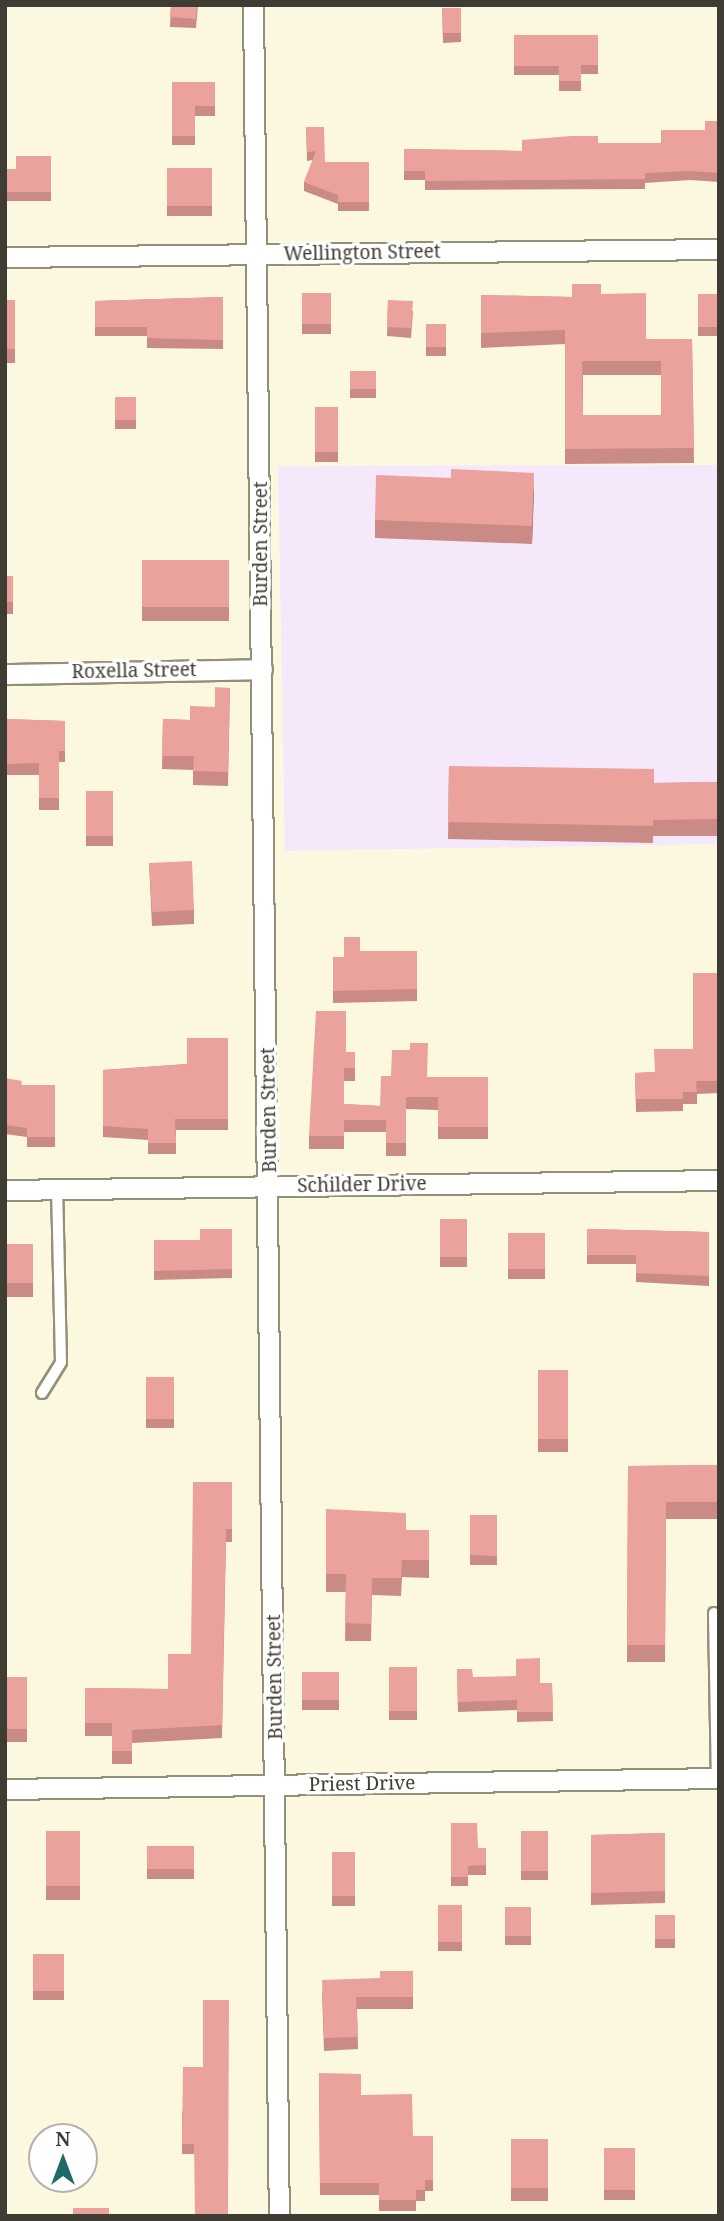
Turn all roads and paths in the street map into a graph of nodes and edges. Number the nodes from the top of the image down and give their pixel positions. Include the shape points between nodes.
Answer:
1 (253, 5) edge
2 (719, 249) edge
3 (258, 254) junction
4 (5, 257) edge
5 (262, 669) junction
6 (5, 674) edge
7 (719, 1180) edge
8 (271, 1186) junction
9 (57, 1190) junction
10 (5, 1191) edge
11 (41, 1393) dead end
12 (714, 1614) dead end
13 (718, 1778) edge
14 (276, 1785) junction
15 (5, 1789) edge
16 (279, 2216) edge

1 - 3 street, Burden Street
2 - 3 street, Wellington Street
3 - 4 street, Wellington Street
3 - 5 street, Burden Street
5 - 6 street, Roxella Street
5 - 8 street, Burden Street
7 - 8 street, Schilder Drive
8 - 9 street, Schilder Drive
8 - 14 street, Burden Street
9 - 10 street, Schilder Drive
9 - 11 lane via 61,1362
12 - 13 lane
13 - 14 street, Priest Drive
14 - 15 street, Priest Drive
14 - 16 street, Burden Street

